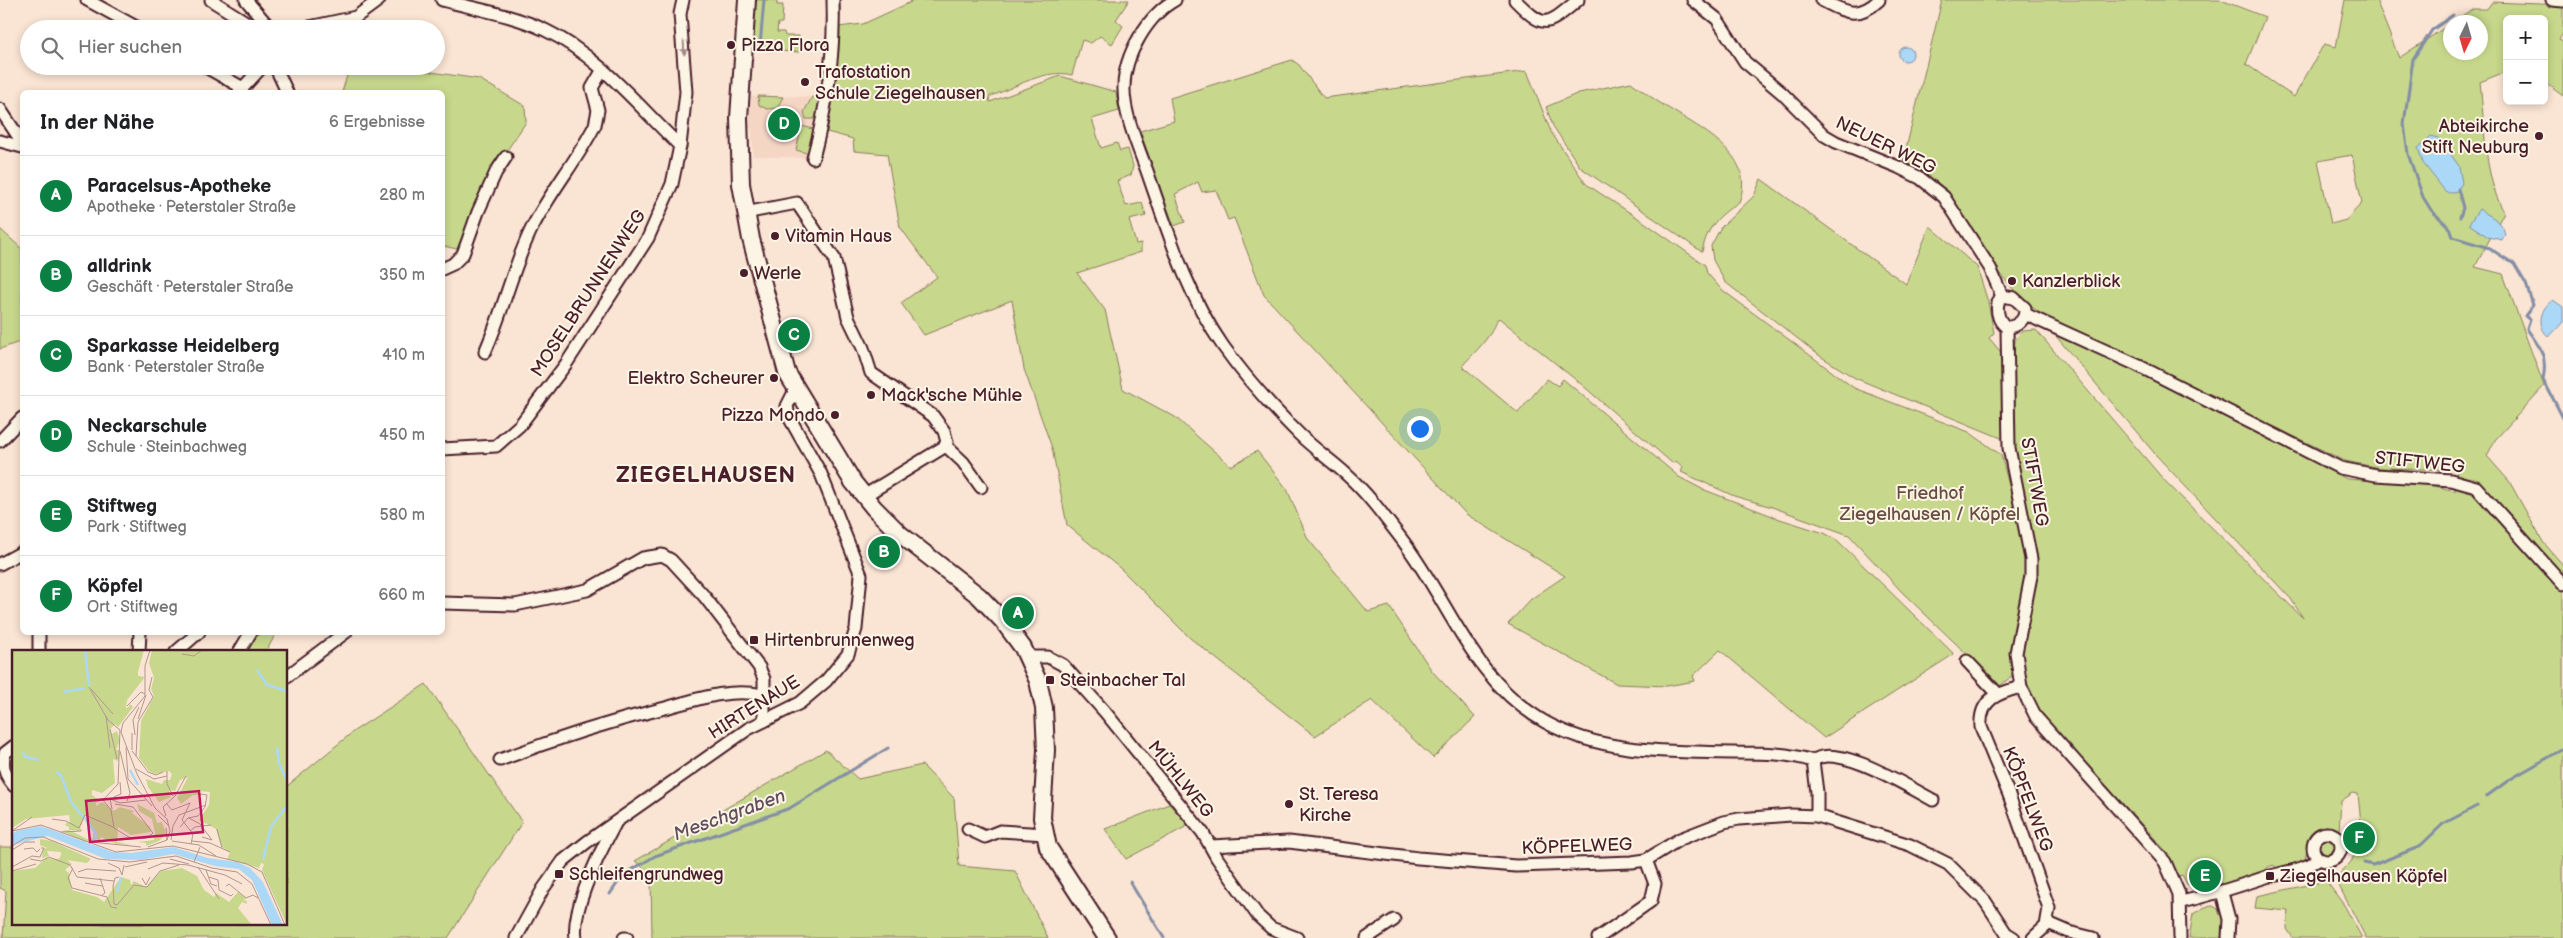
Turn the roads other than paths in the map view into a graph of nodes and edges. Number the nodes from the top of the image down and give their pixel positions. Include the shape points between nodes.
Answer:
1 (87, 0) edge
2 (211, 0) edge
3 (246, 0) edge
4 (379, 0) edge
5 (442, 0) edge
6 (683, 0) edge
7 (747, 0) edge
8 (833, 0) edge
9 (1175, 0) edge
10 (1516, 0) edge
11 (1578, 0) edge
12 (1693, 0) edge
13 (1821, 0) edge
14 (1879, 0) edge
15 (2552, 0) edge
16 (2563, 1) edge
17 (124, 20) edge
18 (243, 20) edge
19 (263, 20) edge
20 (342, 20) edge
21 (602, 71) junction
22 (218, 75) edge
23 (255, 75) edge
24 (279, 75) edge
25 (241, 90) edge
26 (285, 90) edge
27 (0, 109) edge
28 (20, 139) edge
29 (0, 141) edge
30 (20, 146) edge
31 (680, 146) junction
32 (506, 158) dead end
33 (813, 158) dead end
34 (745, 213) junction
35 (445, 268) edge
36 (2002, 296) junction
37 (2025, 314) junction
38 (2007, 327) junction
39 (485, 352) dead end
40 (795, 390) junction
41 (20, 420) edge
42 (0, 441) edge
43 (946, 446) junction
44 (445, 449) edge
45 (981, 487) dead end
46 (864, 496) junction
47 (20, 553) edge
48 (0, 564) edge
49 (2563, 584) edge
50 (445, 603) edge
51 (39, 635) edge
52 (140, 635) edge
53 (196, 635) edge
54 (249, 635) edge
55 (342, 635) edge
56 (40, 650) edge
57 (139, 650) edge
58 (178, 650) edge
59 (240, 650) edge
60 (1028, 657) junction
61 (1967, 661) dead end
62 (288, 676) edge
63 (2021, 687) junction
64 (1998, 694) junction
65 (763, 696) junction
66 (764, 721) junction
67 (12, 747) edge
68 (500, 760) dead end
69 (1813, 761) junction
70 (12, 783) edge
71 (1932, 800) dead end
72 (1816, 816) junction
73 (616, 823) junction
74 (968, 829) dead end
75 (1044, 834) junction
76 (1211, 846) junction
77 (1646, 860) junction
78 (2318, 860) dead end
79 (2222, 893) junction
80 (2181, 902) junction
81 (1394, 920) dead end
82 (2048, 923) junction
83 (516, 938) edge
84 (576, 938) edge
85 (1107, 938) edge
86 (1297, 938) edge
87 (1367, 938) edge
88 (1598, 938) edge
89 (2014, 938) edge
90 (2032, 938) edge
91 (2094, 938) edge
92 (2180, 938) edge
93 (2228, 938) edge

1 - 17 street
2 - 18 street
3 - 19 street
4 - 20 street via 356,17
5 - 21 street via 546,30
6 -> 31 street, MOSELBRUNNENWEG via 680,14 686,92
7 - 34 main road via 739,148
8 - 33 street via 834,33 822,123
9 - 69 street via 1156,14 1140,38 1128,65 1124,90 1142,157 1190,290 1223,346 1256,388 1296,431 1350,478 1400,537 1439,594 1481,666 1528,711 1586,740 1630,748 1778,754
10 - 11 street via 1534,18 1546,22
12 - 36 street, NEUER WEG via 1717,20 1745,62 1824,135 1898,166 1944,197 1990,268
13 - 14 street via 1854,13 1869,9
15 - 16 street
21 - 31 street
21 - 39 street via 592,88 598,110 595,125 532,228
22 - 25 street
23 - 25 street
24 - 26 street
27 - 28 street
29 - 30 street
31 - 44 street, MOSELBRUNNENWEG via 672,184 648,238 566,364 527,416 496,446
32 - 35 street via 478,212 463,254
34 - 40 main road via 787,373
34 - 43 street via 797,203 834,258 848,317 873,376 933,416 946,434
36 - 37 street, STIFTWEG via 2018,301
36 - 38 street, STIFTWEG via 1998,301 1998,312 2002,324
37 - 38 street via 2016,326
37 - 49 street, STIFTWEG via 2137,365 2340,468 2376,475 2451,480 2476,487
38 - 63 street, STIFTWEG via 2009,448 2031,559 2016,654
40 - 46 main road
40 - 66 street, HIRTENAUE via 788,406 789,417 814,459 856,558 861,575 860,603 853,643 840,665 800,702
41 - 42 street
43 - 45 street via 963,462
43 - 46 street
46 - 60 main road via 900,534 979,596 1011,630
47 - 48 street
50 - 65 street via 515,605 587,590 643,558 662,555 671,560 704,596 748,652 761,672
51 - 56 street
52 - 57 street
53 - 58 street
54 - 59 street
55 - 62 street
60 - 75 main road via 1040,688 1046,718
60 - 76 street, MÜHLWEG via 1042,656 1059,662 1105,712
61 - 64 street
63 - 64 street
63 - 80 street, STIFTWEG via 2041,722 2158,851 2175,880
64 - 82 street, KÖPFELWEG via 1986,702 1981,727 2033,858 2049,908
65 - 66 street
65 - 68 street via 738,691 717,694 598,724
66 - 73 street, HIRTENAUE
67 - 70 street via 5,752 3,763 5,774
69 - 71 street via 1825,756 1838,757 1877,770
69 - 72 street
72 - 77 street, KÖPFELWEG via 1739,818 1680,839
72 - 89 street, KÖPFELWEG via 1910,845 1948,864 1985,902 2006,933
73 - 83 street, HIRTENAUE via 563,861 542,889
73 - 84 street via 578,912
74 - 75 street via 985,837 1000,831
75 - 85 main road via 1053,857
76 - 77 street, KÖPFELWEG via 1288,842 1516,866
76 - 86 street, MÜHLWEG via 1263,922
77 - 88 street via 1655,884 1651,901
78 - 79 street via 2304,868
79 - 80 street
79 - 93 street via 2229,925
80 - 92 street, STIFTWEG
81 - 87 street
82 - 90 street
82 - 91 street

